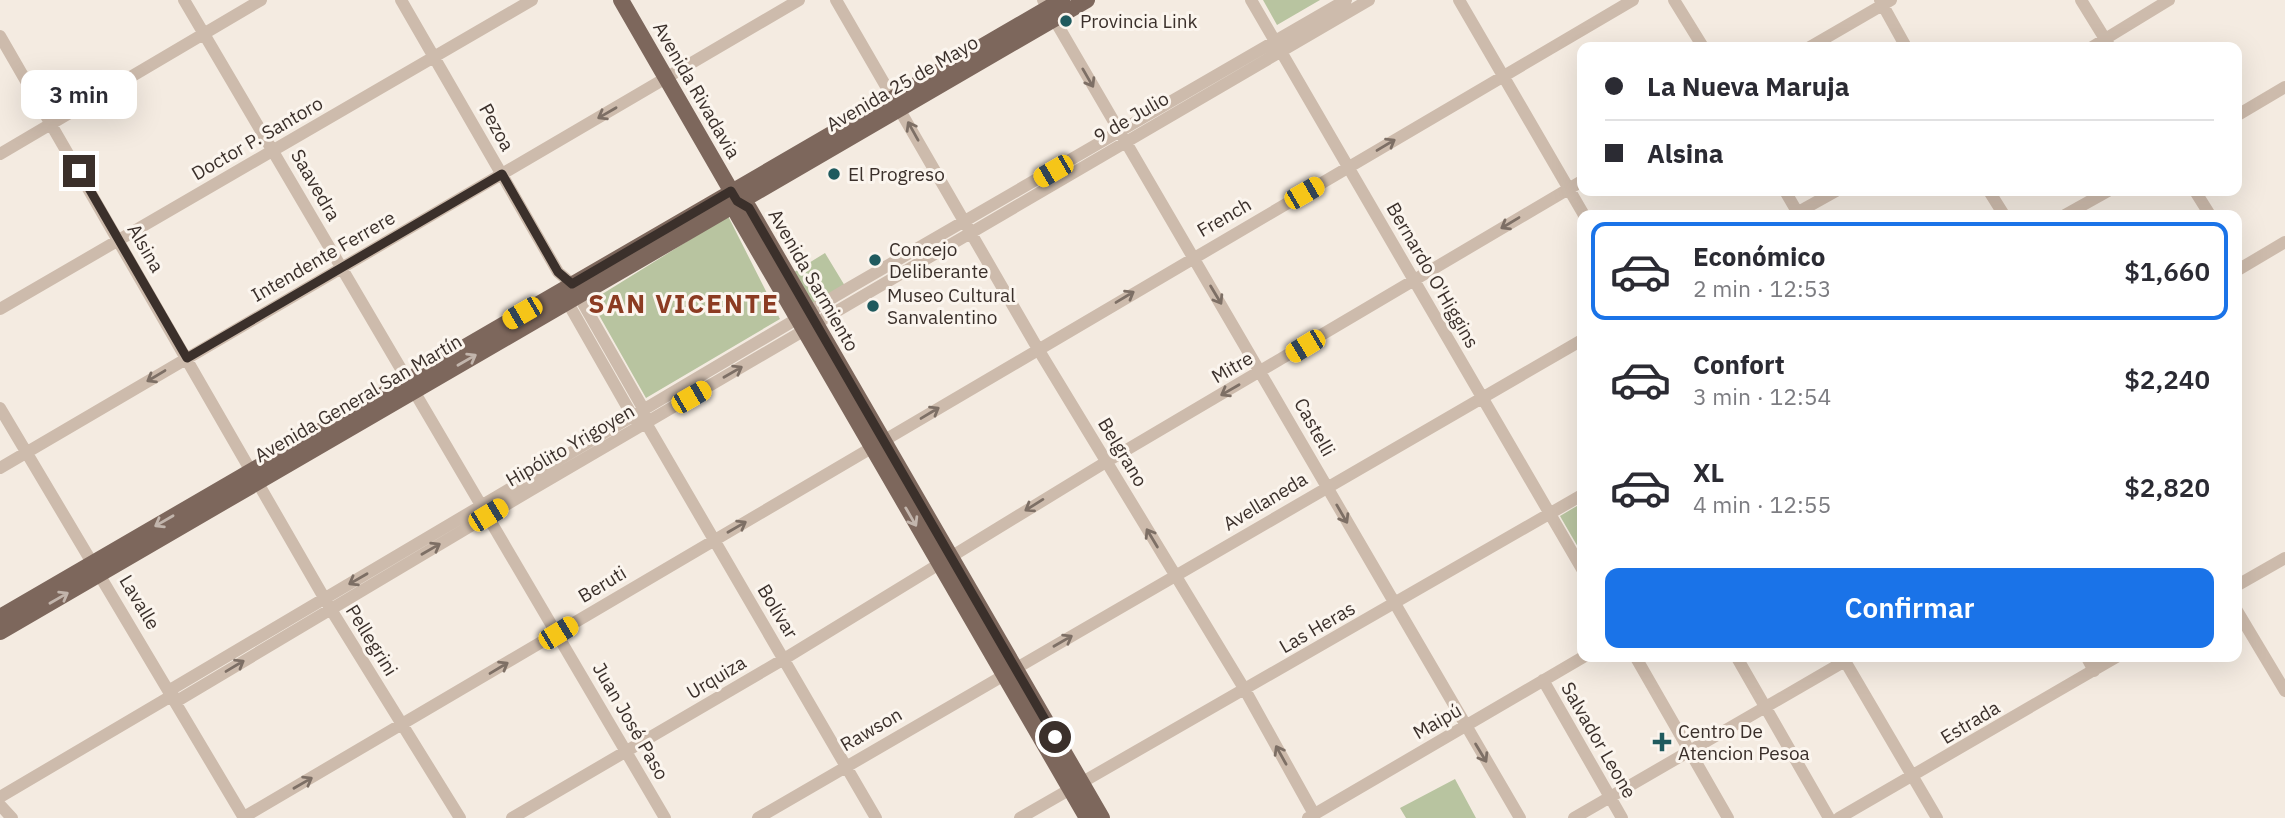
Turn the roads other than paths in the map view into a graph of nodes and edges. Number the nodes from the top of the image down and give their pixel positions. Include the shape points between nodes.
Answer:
1 (184, 0) edge
2 (261, 0) edge
3 (401, 0) edge
4 (532, 0) edge
5 (621, 0) edge
6 (799, 0) edge
7 (836, 0) edge
8 (1087, 0) edge
9 (1251, 0) edge
10 (1346, 0) edge
11 (1369, 0) edge
12 (1459, 0) edge
13 (1633, 0) edge
14 (1674, 0) edge
15 (2081, 0) edge
16 (2169, 0) edge
17 (1884, 2) edge
18 (1052, 7) edge
19 (205, 33) junction
20 (0, 36) edge
21 (1700, 42) edge
22 (1818, 42) edge
23 (1904, 42) edge
24 (2106, 42) edge
25 (2108, 42) edge
26 (1279, 46) junction
27 (435, 56) junction
28 (1504, 76) junction
29 (666, 78) junction
30 (2285, 87) edge
31 (897, 102) junction
32 (2242, 112) edge
33 (51, 124) junction
34 (1123, 137) junction
35 (274, 151) junction
36 (0, 154) edge
37 (1349, 167) junction
38 (502, 174) junction
39 (1577, 184) edge
40 (1569, 189) junction
41 (734, 196) junction
42 (1827, 196) edge
43 (2099, 196) edge
44 (1581, 210) edge
45 (1803, 210) edge
46 (2074, 210) edge
47 (967, 227) junction
48 (120, 241) junction
49 (2285, 242) edge
50 (1193, 257) junction
51 (2242, 265) edge
52 (342, 266) junction
53 (558, 272) joint
54 (1413, 280) junction
55 (570, 293) junction
56 (0, 309) edge
57 (806, 322) junction
58 (1577, 343) edge
59 (1038, 349) junction
60 (187, 358) junction
61 (1262, 372) junction
62 (411, 385) junction
63 (1483, 399) junction
64 (0, 408) edge
65 (641, 417) junction
66 (877, 444) junction
67 (27, 453) junction
68 (1105, 461) junction
69 (0, 468) edge
70 (254, 475) junction
71 (1326, 487) junction
72 (1577, 498) edge
73 (486, 510) junction
74 (1549, 515) junction
75 (714, 540) junction
76 (2285, 558) edge
77 (944, 561) junction
78 (1577, 561) edge
79 (96, 569) junction
80 (1175, 576) junction
81 (2242, 583) edge
82 (327, 603) junction
83 (1394, 604) junction
84 (0, 617) edge
85 (2242, 618) edge
86 (0, 632) edge
87 (558, 633) junction
88 (784, 659) junction
89 (1577, 661) edge
90 (1638, 662) edge
91 (1739, 662) edge
92 (1838, 662) edge
93 (1845, 662) edge
94 (2089, 662) edge
95 (2108, 662) edge
96 (2094, 671) junction
97 (1009, 672) junction
98 (1543, 680) junction
99 (1245, 690) junction
100 (2285, 691) edge
101 (174, 695) junction
102 (1764, 706) junction
103 (402, 726) junction
104 (1465, 727) junction
105 (1689, 750) junction
106 (627, 752) junction
107 (846, 765) junction
108 (1913, 778) junction
109 (1075, 785) junction
110 (0, 797) edge
111 (1610, 798) junction
112 (0, 805) edge
113 (1311, 816) edge
114 (12, 818) edge
115 (244, 818) edge
116 (460, 818) edge
117 (512, 818) edge
118 (665, 818) edge
119 (758, 818) edge
120 (876, 818) edge
121 (1020, 818) edge
122 (1087, 818) edge
123 (1102, 818) edge
124 (1520, 818) edge
125 (1574, 818) edge
126 (1622, 818) edge
127 (1728, 818) edge
128 (1829, 818) edge
129 (1839, 818) edge
130 (1937, 818) edge

1 - 19 street, Saavedra
2 - 19 street
3 - 27 street, Pezoa
4 - 27 street, Doctor P. Santoro
5 - 29 main road, Avenida Rivadavia
6 - 29 street, Intendente Ferrere
7 - 31 street, Belgrano
8 - 18 main road, Avenida 25 de Mayo
9 - 26 street, Bernardo O'Higgins
10 - 26 street, 9 de Julio
11 - 26 street, 9 de Julio
12 - 28 street
13 - 28 street, French
14 - 21 street
15 - 24 street
16 - 25 street
17 - 22 street
17 - 23 street
18 - 31 main road, Avenida 25 de Mayo
18 -> 34 street, Castelli
19 - 33 street
19 - 35 street, Saavedra
20 - 33 street, Alsina
26 - 34 street, 9 de Julio
26 - 37 street, Bernardo O'Higgins
27 - 35 street, Doctor P. Santoro
27 - 38 street, Pezoa
37 -> 28 street, French
28 - 40 street
29 -> 38 street, Intendente Ferrere
29 - 41 main road, Avenida Rivadavia
30 - 32 street
31 - 41 main road, Avenida 25 de Mayo
47 -> 31 street, Belgrano
33 - 36 street
33 - 48 street, Alsina
34 - 47 street, 9 de Julio
34 - 50 street, Castelli
35 - 48 street, Doctor P. Santoro
35 - 52 street, Saavedra
37 - 50 street, French
37 - 54 street, Bernardo O'Higgins
38 - 52 street, Intendente Ferrere
38 - 53 street, Pezoa
39 - 40 street, Mitre
40 - 44 street
40 -> 54 street, Mitre
41 - 55 main road, Avenida General San Martín
41 - 57 main road, Avenida Sarmiento via 737,214
42 - 45 street
43 - 46 street
47 - 57 street, 9 de Julio
47 - 59 street, Belgrano
48 - 56 street, Doctor P. Santoro
48 - 60 street, Alsina
49 - 51 street
59 -> 50 street, French
50 -> 61 street, Castelli
52 - 60 street, Intendente Ferrere
52 - 62 street, Saavedra
53 - 55 street, Bolívar
54 - 61 street, Mitre
54 - 63 street, Bernardo O'Higgins
55 - 62 main road, Avenida General San Martín
55 - 65 street, Bolívar
57 - 65 street, Hipólito Yrigoyen
57 - 66 main road, Avenida Sarmiento
58 - 63 street, Avellaneda
66 -> 59 street, French
59 - 68 street, Belgrano
60 -> 67 street, Intendente Ferrere
60 - 70 street, Alsina
61 -> 68 street, Mitre
61 - 71 street, Castelli
62 - 70 main road, Avenida General San Martín
62 - 73 street, Juan José Paso
63 - 71 street, Avellaneda
63 - 74 street, Bernardo O'Higgins
64 - 67 street, Lavalle
65 - 73 street, Hipólito Yrigoyen
65 - 75 street, Bolívar
75 -> 66 street, Beruti
66 - 77 main road, Avenida Sarmiento
67 - 69 street, Intendente Ferrere
67 - 79 street, Lavalle
68 -> 77 street, Mitre
80 -> 68 street, Belgrano
70 - 79 main road, Avenida General San Martín
70 - 82 street, Pellegrini
71 - 80 street, Avellaneda
71 -> 83 street, Castelli
72 - 74 street, Las Heras
73 - 82 street, Hipólito Yrigoyen
73 - 87 street, Juan José Paso
74 - 78 street, Bernardo O'Higgins
74 - 83 street, Las Heras
75 - 87 street, Beruti
75 - 88 street, Bolívar
76 - 81 street
77 - 88 street, Urquiza
77 - 97 main road, Avenida Sarmiento
79 - 84 main road, Avenida General San Martín
86 -> 79 main road, Avenida General San Martín
79 - 101 street, Lavalle
97 -> 80 street, Avellaneda
80 - 99 street, Belgrano
82 - 101 street, Hipólito Yrigoyen
82 - 103 street, Pellegrini
83 - 99 street, Las Heras
83 - 104 street, Castelli
85 - 100 street
103 -> 87 street, Beruti
87 - 106 street, Juan José Paso
88 - 106 street, Urquiza
88 - 107 street, Bolívar
89 - 98 street, Maipú
90 - 105 street
91 - 102 street
92 - 102 street
93 - 108 street
94 - 96 street
95 - 96 street, Estrada
96 - 108 street, Estrada
97 - 107 street, Rawson
97 - 109 main road, Avenida Sarmiento
98 - 104 street, Maipú
98 - 111 street, Salvador Leone
99 - 109 street, Las Heras
113 -> 99 street, Belgrano
101 - 110 street, Hipólito Yrigoyen
101 - 115 street, Lavalle
102 - 105 street
102 - 128 street
115 -> 103 street, Beruti
103 - 116 street, Pellegrini
104 - 113 street, Maipú
104 -> 124 street, Castelli
105 - 111 street
105 - 127 street
106 - 117 street, Urquiza
106 - 118 street, Juan José Paso
107 - 119 street, Rawson
107 - 120 street, Bolívar
108 - 129 street, Estrada
108 - 130 street
109 - 121 street, Las Heras
109 - 122 main road, Avenida Sarmiento
109 - 123 main road, Avenida Sarmiento
111 - 125 street
111 - 126 street, Salvador Leone
112 - 114 street

